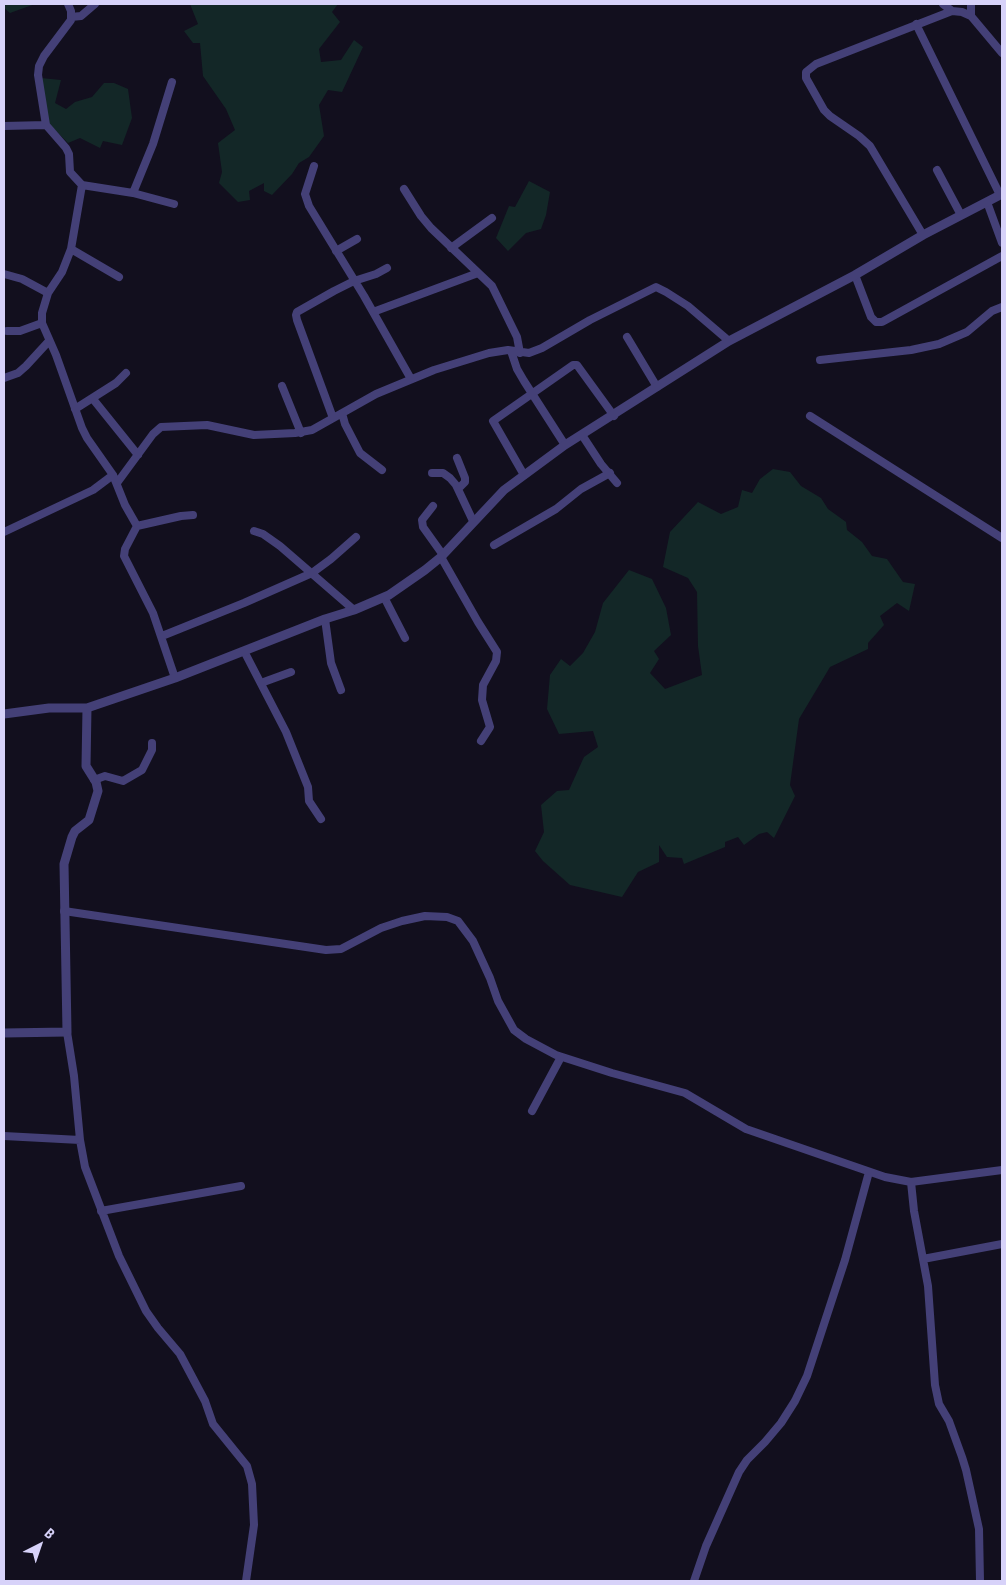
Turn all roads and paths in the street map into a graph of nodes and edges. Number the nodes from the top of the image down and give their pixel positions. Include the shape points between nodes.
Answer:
1 (68, 4) edge
2 (95, 4) edge
3 (943, 4) edge
4 (971, 4) edge
5 (952, 11) junction
6 (971, 16) junction
7 (71, 17) junction
8 (916, 24) junction
9 (1002, 53) edge
10 (172, 82) dead end
11 (46, 125) junction
12 (4, 126) edge
13 (314, 166) dead end
14 (937, 170) dead end
15 (82, 185) junction
16 (404, 189) dead end
17 (134, 193) junction
18 (1001, 194) edge
19 (986, 202) junction
20 (174, 204) dead end
21 (961, 215) junction
22 (492, 218) dead end
23 (923, 235) junction
24 (357, 238) dead end
25 (1002, 243) edge
26 (451, 248) junction
27 (71, 249) junction
28 (336, 251) junction
29 (1002, 256) edge
30 (386, 268) dead end
31 (478, 273) junction
32 (4, 274) edge
33 (855, 275) junction
34 (119, 277) dead end
35 (354, 281) junction
36 (48, 293) junction
37 (1002, 307) edge
38 (373, 312) junction
39 (42, 323) junction
40 (7, 331) dead end
41 (627, 336) dead end
42 (729, 340) junction
43 (48, 341) junction
44 (511, 351) junction
45 (520, 353) junction
46 (820, 360) dead end
47 (126, 373) dead end
48 (4, 378) edge
49 (411, 379) junction
50 (282, 386) dead end
51 (657, 387) junction
52 (532, 394) junction
53 (93, 399) junction
54 (75, 409) junction
55 (342, 413) junction
56 (614, 416) junction
57 (810, 416) dead end
58 (333, 418) junction
59 (301, 433) junction
60 (582, 435) junction
61 (565, 445) junction
62 (138, 455) junction
63 (457, 458) dead end
64 (382, 470) dead end
65 (432, 473) dead end
66 (610, 473) junction
67 (113, 475) junction
68 (524, 475) junction
69 (117, 483) junction
70 (618, 483) dead end
71 (458, 489) junction
72 (433, 506) dead end
73 (193, 515) dead end
74 (473, 521) junction
75 (137, 526) junction
76 (254, 531) dead end
77 (4, 532) edge
78 (356, 537) dead end
79 (1002, 538) edge
80 (494, 545) dead end
81 (442, 556) junction
82 (312, 573) junction
83 (384, 597) junction
84 (354, 610) junction
85 (326, 619) junction
86 (162, 636) junction
87 (405, 638) dead end
88 (244, 651) junction
89 (291, 672) dead end
90 (176, 678) junction
91 (261, 683) junction
92 (341, 690) dead end
93 (87, 708) junction
94 (4, 714) edge
95 (481, 740) dead end
96 (152, 743) dead end
97 (96, 783) junction
98 (320, 818) dead end
99 (64, 911) junction
100 (4, 1032) edge
101 (66, 1032) junction
102 (561, 1057) junction
103 (532, 1111) dead end
104 (4, 1136) edge
105 (80, 1140) junction
106 (1002, 1170) edge
107 (869, 1172) junction
108 (911, 1182) junction
109 (241, 1186) dead end
110 (101, 1211) junction
111 (1002, 1244) edge
112 (923, 1260) junction
113 (246, 1581) edge
114 (694, 1581) edge
115 (980, 1581) edge

1 - 7 street
2 - 7 street via 81,16
3 - 5 street
4 - 6 street
5 - 6 street
5 - 8 street
6 - 9 street
7 - 11 street via 39,66 39,91
8 - 18 street
8 - 23 street via 816,64 806,72 806,78 824,110 870,146
10 - 17 street via 154,144
11 - 12 street
11 - 15 street via 68,150 70,172
13 - 28 street via 306,186 306,198
14 - 21 street
15 - 17 street
15 - 27 street
16 - 26 street via 421,216
17 - 20 street
18 - 19 street
19 - 21 street
19 - 25 street
21 - 23 street
22 - 26 street
23 - 33 street
24 - 28 street
26 - 31 street
27 - 34 street
27 - 36 street via 62,272
28 - 35 street
29 - 33 street via 882,322 871,317
30 - 35 street
31 - 38 street
31 - 45 street via 497,295 518,336
32 - 36 street via 22,279
33 - 42 street
35 - 38 street
35 - 58 street via 296,315
36 - 39 street
37 - 46 street via 992,311 967,332 939,344
38 - 49 street
39 - 40 street via 20,331
39 - 43 street
41 - 51 street
42 - 45 street via 688,306 656,287 542,348
42 - 51 street
43 - 48 street via 18,373
43 - 54 street
44 - 45 street
44 - 49 street via 475,356
44 - 52 street via 517,369
47 - 53 street
49 - 55 street
50 - 59 street
51 - 56 street
52 - 56 street via 576,364
52 - 61 street
52 - 68 street via 493,420
53 - 54 street
53 - 62 street
54 - 67 street via 87,438
55 - 58 street
55 - 64 street via 360,453
56 - 60 street
57 - 79 street
58 - 59 street
59 - 62 street via 254,435 207,426 162,427 152,434
60 - 61 street
60 - 66 street
61 - 68 street
62 - 69 street
63 - 71 street via 465,478
65 - 71 street via 443,472
66 - 70 street
66 - 80 street
67 - 69 street
67 - 77 street via 78,497
68 - 74 street
69 - 75 street
71 - 74 street
72 - 81 street via 422,520 423,527
73 - 75 street
74 - 81 street
75 - 86 street via 124,556
76 - 82 street via 280,546
78 - 82 street
81 - 83 street
81 - 95 street via 497,652 496,661 483,685 481,698 490,727
82 - 84 street
82 - 86 street
83 - 84 street
83 - 87 street
84 - 85 street
85 - 88 street
85 - 92 street via 331,663
86 - 90 street
88 - 90 street
88 - 91 street
89 - 91 street
90 - 93 street
91 - 98 street via 286,732 308,787 309,801
93 - 94 street via 49,708
93 - 97 street via 86,766
96 - 97 street via 142,770 123,782 105,776
97 - 99 street via 97,800 93,813 90,820 75,831 64,864
99 - 101 street
99 - 102 street via 334,950 402,921 425,916 447,917 458,921 473,941 514,1030 526,1040
100 - 101 street
101 - 105 street
102 - 103 street
102 - 107 street via 685,1093 746,1129
104 - 105 street
105 - 110 street via 85,1167
106 - 108 street
107 - 108 street
107 - 114 street via 845,1260 807,1376 781,1423 739,1472
108 - 112 street
109 - 110 street
110 - 113 street via 146,1311 180,1354 205,1401 213,1424 247,1466 252,1484 254,1525
111 - 112 street
112 - 115 street via 935,1385 966,1470 979,1529

